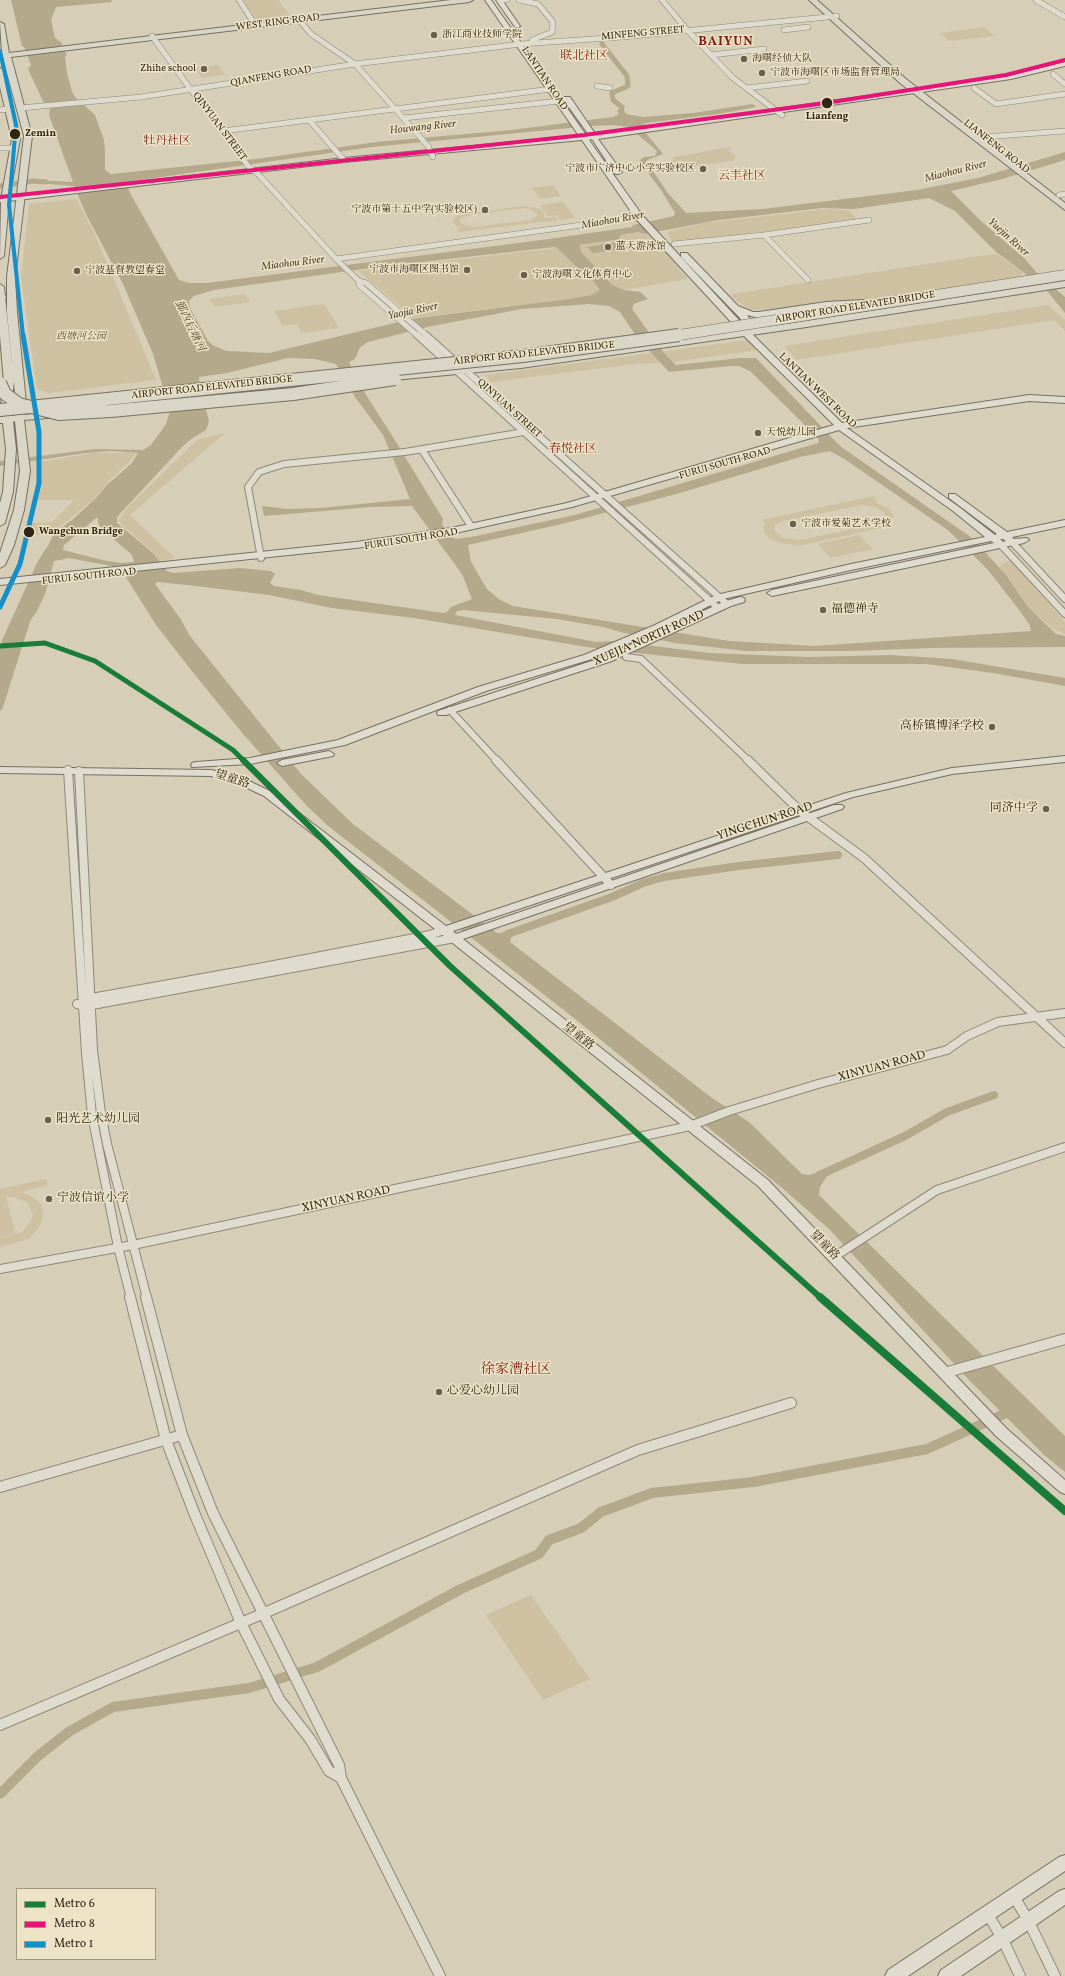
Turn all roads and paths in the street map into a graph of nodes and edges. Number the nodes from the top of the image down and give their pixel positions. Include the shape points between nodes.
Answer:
1 (239, 0) edge
2 (445, 0) edge
3 (469, 0) edge
4 (488, 0) edge
5 (500, 0) edge
6 (507, 0) edge
7 (519, 0) edge
8 (662, 0) edge
9 (813, 0) edge
10 (821, 0) edge
11 (1036, 0) edge
12 (532, 1) edge
13 (833, 16) junction
14 (1065, 17) edge
15 (300, 21) junction
16 (254, 23) junction
17 (0, 24) edge
18 (808, 27) dead end
19 (784, 30) dead end
20 (688, 31) junction
21 (154, 37) junction
22 (527, 45) junction
23 (764, 49) dead end
24 (3, 53) edge
25 (711, 55) junction
26 (355, 64) junction
27 (1065, 64) edge
28 (0, 70) edge
29 (1065, 71) edge
30 (1053, 74) junction
31 (807, 81) dead end
32 (1065, 84) edge
33 (556, 86) junction
34 (597, 86) dead end
35 (610, 88) dead end
36 (747, 88) junction
37 (974, 88) junction
38 (191, 90) junction
39 (921, 93) junction
40 (1065, 94) edge
41 (559, 101) junction
42 (20, 108) junction
43 (395, 108) junction
44 (9, 109) junction
45 (0, 110) edge
46 (780, 113) junction
47 (404, 118) junction
48 (310, 120) junction
49 (223, 131) junction
50 (1065, 131) edge
51 (984, 137) junction
52 (596, 139) junction
53 (585, 140) junction
54 (0, 148) edge
55 (14, 148) junction
56 (431, 152) junction
57 (1002, 155) junction
58 (344, 160) junction
59 (253, 170) junction
60 (1037, 182) junction
61 (1063, 196) edge
62 (21, 200) junction
63 (2, 202) edge
64 (1065, 207) edge
65 (645, 219) junction
66 (869, 220) dead end
67 (658, 231) junction
68 (764, 235) junction
69 (674, 244) junction
70 (0, 256) edge
71 (338, 260) junction
72 (1065, 272) edge
73 (1065, 275) edge
74 (808, 280) dead end
75 (360, 281) junction
76 (1065, 282) edge
77 (0, 295) edge
78 (863, 303) junction
79 (731, 304) junction
80 (746, 320) junction
81 (735, 322) junction
82 (755, 332) junction
83 (746, 333) junction
84 (564, 351) junction
85 (450, 360) junction
86 (487, 365) junction
87 (463, 371) junction
88 (0, 383) edge
89 (352, 385) junction
90 (154, 391) junction
91 (1065, 400) edge
92 (21, 402) junction
93 (2, 406) edge
94 (1065, 407) edge
95 (106, 409) junction
96 (2, 418) edge
97 (20, 418) junction
98 (847, 427) junction
99 (524, 432) junction
100 (422, 450) junction
101 (603, 499) junction
102 (0, 523) edge
103 (1065, 523) edge
104 (471, 526) junction
105 (1065, 531) edge
106 (452, 532) junction
107 (994, 538) junction
108 (1009, 539) junction
109 (982, 545) junction
110 (1002, 546) junction
111 (261, 556) junction
112 (0, 565) edge
113 (0, 582) edge
114 (13, 583) junction
115 (0, 586) edge
116 (1065, 599) edge
117 (710, 601) junction
118 (722, 603) junction
119 (1065, 614) edge
120 (622, 656) junction
121 (450, 710) junction
122 (289, 758) junction
123 (1065, 759) edge
124 (0, 762) edge
125 (258, 764) junction
126 (1065, 765) edge
127 (0, 770) edge
128 (68, 770) junction
129 (79, 771) junction
130 (212, 773) junction
131 (805, 814) junction
132 (603, 876) junction
133 (611, 885) junction
134 (444, 930) junction
135 (455, 938) junction
136 (87, 1002) junction
137 (1065, 1013) edge
138 (1038, 1017) junction
139 (1065, 1043) edge
140 (694, 1125) junction
141 (1065, 1147) edge
142 (133, 1245) junction
143 (118, 1247) junction
144 (834, 1257) junction
145 (0, 1269) edge
146 (1065, 1339) edge
147 (944, 1373) junction
148 (791, 1403) dead end
149 (182, 1435) junction
150 (166, 1440) junction
151 (0, 1487) edge
152 (1065, 1488) edge
153 (262, 1614) junction
154 (241, 1623) junction
155 (0, 1726) edge
156 (340, 1778) junction
157 (1065, 1862) edge
158 (1013, 1895) junction
159 (1065, 1896) edge
160 (987, 1913) junction
161 (1028, 1920) junction
162 (1002, 1938) junction
163 (440, 1976) edge
164 (894, 1976) edge
165 (947, 1976) edge
166 (1020, 1976) edge
167 (1055, 1976) edge

1 - 16 street
2 - 16 main road, WEST RING ROAD
3 - 15 main road, WEST RING ROAD
4 - 22 street, LANTIAN ROAD
5 - 6 street
5 - 22 street, LANTIAN ROAD
7 - 12 street
8 - 20 street
9 - 13 main road
10 - 13 main road
11 - 14 street
12 - 22 street via 548,15 553,22 553,28 552,32
13 - 20 street, MINFENG STREET
13 - 39 main road
15 - 21 main road, WEST RING ROAD
15 - 26 street via 311,34
16 - 21 main road, WEST RING ROAD
17 - 24 main road
18 - 19 street
20 - 22 street, MINFENG STREET
20 - 25 street
21 - 24 main road, WEST RING ROAD
21 - 38 street, QINYUAN STREET
22 - 26 street, QIANFENG ROAD
22 - 33 street, LANTIAN ROAD
23 - 25 street
24 - 42 main road
25 - 36 street via 733,78
26 - 38 street, QIANFENG ROAD
26 - 43 street
27 - 39 street via 1011,77
28 - 44 main road
29 - 30 street
30 - 32 street
30 - 37 street
31 - 36 street
33 - 41 street, LANTIAN ROAD
33 - 43 street
33 - 52 street, LANTIAN ROAD
34 - 35 street
36 - 46 street
37 - 39 street
37 - 40 street via 996,104
38 - 42 street, QIANFENG ROAD
38 - 49 street, QINYUAN STREET
39 - 46 street
39 - 51 main road, LIANFENG ROAD
39 - 57 main road, LIANFENG ROAD
41 - 47 street
41 - 53 street, LANTIAN ROAD
42 - 62 main road via 28,136
43 - 47 street
43 - 48 street
44 - 45 street
44 - 55 main road via 16,139
46 - 52 street
47 - 56 street
48 - 49 street
48 - 58 street
49 - 59 street, QINYUAN STREET
50 - 51 street
51 - 57 main road, LIANFENG ROAD
52 - 53 street
52 - 65 street via 633,195
53 - 56 street
53 - 65 street
54 - 55 street
55 - 63 main road via 7,190
56 - 58 street
56 - 59 street
57 - 60 main road, LIANFENG ROAD
58 - 59 street
59 - 62 street
59 - 71 street, QINYUAN STREET
60 - 61 main road, LIANFENG ROAD
60 - 64 main road, LIANFENG ROAD
62 - 63 street
62 - 92 main road via 10,277
63 - 70 main road
65 - 67 street
65 - 71 street
66 - 68 street
67 - 69 street, LANTIAN WEST ROAD
67 - 81 street, LANTIAN WEST ROAD
68 - 69 street
68 - 74 street
69 - 79 street, LANTIAN WEST ROAD
71 - 75 street, QINYUAN STREET
72 - 78 main road, bridge
73 - 84 highway, AIRPORT ROAD ELEVATED BRIDGE, bridge via 631,343
75 - 85 street, QINYUAN STREET via 366,283 406,318
75 - 85 street, QINYUAN STREET via 359,285 398,320
76 - 82 main road
76 - 86 highway, AIRPORT ROAD ELEVATED BRIDGE via 698,338
77 - 93 main road via 9,382
78 - 79 street via 759,314 751,314
78 - 80 main road
79 - 80 street, LANTIAN WEST ROAD
80 - 81 main road
80 - 82 street, LANTIAN WEST ROAD
81 - 83 street, LANTIAN WEST ROAD
81 - 85 main road, bridge via 630,339
82 - 83 main road
82 - 98 street, LANTIAN WEST ROAD
83 - 87 main road
83 - 98 street, LANTIAN WEST ROAD
84 - 90 highway, bridge via 319,369
84 - 93 highway, AIRPORT ROAD ELEVATED BRIDGE, bridge
85 - 87 street, QINYUAN STREET
85 - 90 main road, bridge
86 - 89 highway, bridge
86 - 96 highway, AIRPORT ROAD ELEVATED BRIDGE, bridge
87 - 95 main road, bridge via 337,382
87 - 99 street, QINYUAN STREET
87 - 101 street, QINYUAN STREET
88 - 89 highway, bridge via 5,394 19,404 59,414 277,395
89 - 95 highway, bridge
90 - 92 main road
91 - 98 street via 1029,398
92 - 93 main road
92 - 97 main road
93 - 96 main road
94 - 98 street via 1030,404
95 - 97 main road
96 - 97 main road
96 - 102 main road via 10,449 8,492
97 - 112 main road via 25,471 19,510
98 - 101 street, FURUI SOUTH ROAD
98 - 107 street, LANTIAN WEST ROAD
98 - 108 street, LANTIAN WEST ROAD via 980,516
99 - 100 street
99 - 101 street, QINYUAN STREET
100 - 104 street
100 - 111 street via 284,464 268,468 253,477 248,487
101 - 104 street, FURUI SOUTH ROAD
101 - 106 street, FURUI SOUTH ROAD
101 - 117 street, QINYUAN STREET via 612,513
101 - 118 street, QINYUAN STREET via 622,511
103 - 108 street
104 - 106 street, FURUI SOUTH ROAD
105 - 108 street
106 - 111 street, FURUI SOUTH ROAD via 357,548
107 - 108 street
107 - 109 street
107 - 110 street, LANTIAN WEST ROAD
108 - 110 street
108 - 116 street
109 - 110 street
109 - 118 street, XUEJIA NORTH ROAD via 959,546 851,567
109 - 118 street, XUEJIA NORTH ROAD via 967,553
110 - 119 street
111 - 114 street, FURUI SOUTH ROAD
113 - 114 street
114 - 115 street, FURUI SOUTH ROAD
117 - 118 street, XUEJIA NORTH ROAD
117 - 122 street, XUEJIA NORTH ROAD via 659,627 600,652 482,689 348,740
118 - 120 street, XUEJIA NORTH ROAD
120 - 121 street, XUEJIA NORTH ROAD
120 - 131 street via 641,659
121 - 122 street, XUEJIA NORTH ROAD via 372,740 312,758
121 - 132 street
122 - 125 street
123 - 131 street, YINGCHUN ROAD via 952,771 850,795
124 - 125 street, 望童路
125 - 130 street
126 - 131 street, YINGCHUN ROAD via 956,777
127 - 128 street, 望童路
128 - 129 street, 望童路
128 - 136 street
129 - 130 street, 望童路
129 - 136 street
130 - 134 street, 望童路 via 245,783 268,794
131 - 132 street, YINGCHUN ROAD
131 - 133 street, YINGCHUN ROAD
131 - 138 street via 864,858
132 - 133 street
132 - 134 street, YINGCHUN ROAD
133 - 135 street, YINGCHUN ROAD
134 - 135 street, 望童路
134 - 136 street via 430,935
135 - 136 street
135 - 140 street, 望童路
136 - 142 street via 101,1113
136 - 143 street via 92,1115
137 - 138 street, XINYUAN ROAD
138 - 139 street
138 - 140 street, XINYUAN ROAD via 998,1022 967,1036 947,1050 818,1084
140 - 142 street, XINYUAN ROAD
140 - 144 street, 望童路 via 763,1183
141 - 144 street via 938,1190
142 - 143 street, XINYUAN ROAD
142 - 149 street
143 - 145 street, XINYUAN ROAD
143 - 150 street
144 - 147 street, 望童路
146 - 147 street
147 - 152 street, 望童路 via 1001,1432
148 - 153 street via 638,1450
149 - 150 street
149 - 153 street via 214,1513
150 - 151 street
150 - 154 street
153 - 154 street
153 - 156 street via 339,1765
154 - 155 street
154 - 156 street via 279,1699 310,1739 329,1771
156 - 163 street
157 - 158 street
158 - 160 street
158 - 161 street
159 - 161 street
160 - 162 street
160 - 164 street
161 - 162 street
161 - 167 street
162 - 165 street
162 - 166 street

